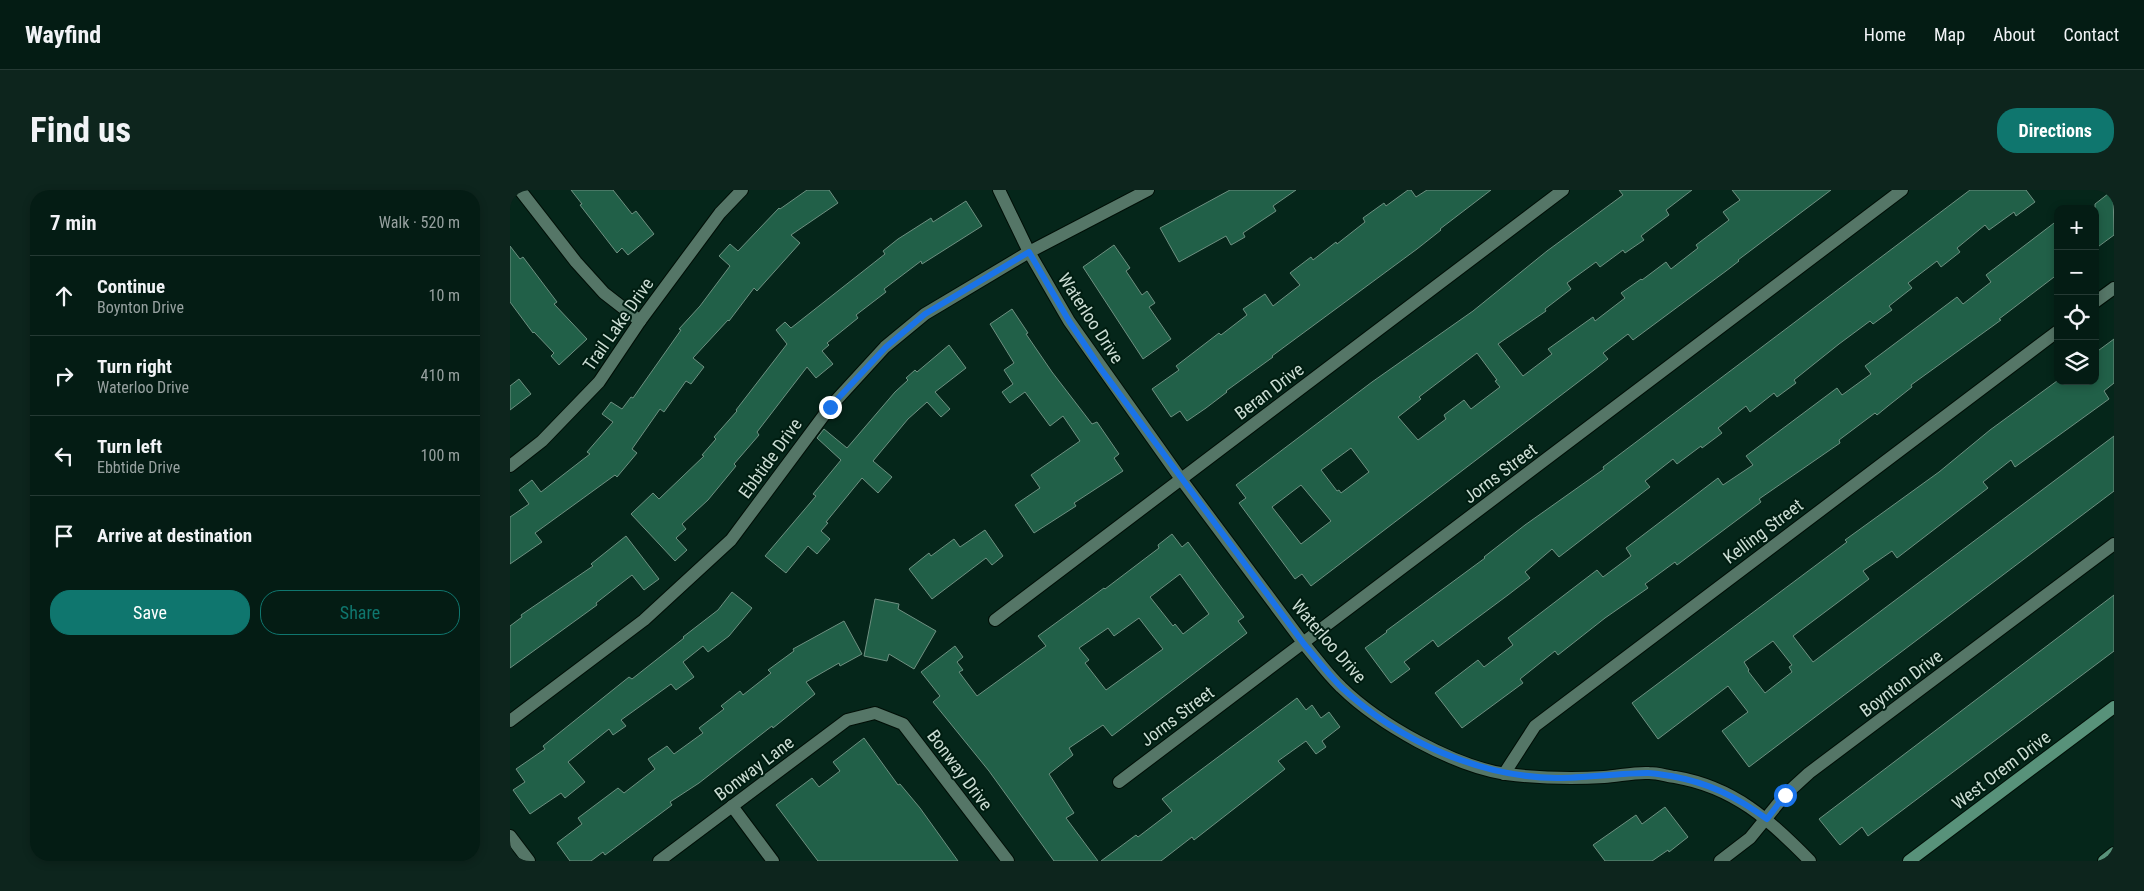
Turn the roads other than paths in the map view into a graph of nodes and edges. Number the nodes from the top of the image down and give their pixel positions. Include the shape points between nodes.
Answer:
1 (520, 190) edge
2 (742, 190) edge
3 (999, 190) edge
4 (1148, 190) edge
5 (1563, 190) edge
6 (1902, 190) edge
7 (1029, 252) junction
8 (2114, 288) edge
9 (2099, 299) edge
10 (640, 321) junction
11 (2054, 333) edge
12 (510, 466) edge
13 (1182, 479) junction
14 (2114, 544) edge
15 (995, 620) dead end
16 (1304, 644) junction
17 (2114, 707) edge
18 (875, 713) joint
19 (510, 721) edge
20 (1504, 774) junction
21 (1119, 782) dead end
22 (732, 806) junction
23 (1767, 819) junction
24 (510, 836) edge
25 (2114, 853) edge
26 (529, 861) edge
27 (659, 861) edge
28 (774, 861) edge
29 (1008, 861) edge
30 (1720, 861) edge
31 (1810, 861) edge
32 (1909, 861) edge
33 (2104, 861) edge

1 - 10 street via 604,293
2 - 10 street, Trail Lake Drive via 720,213
3 - 7 street, Waterloo Drive
4 - 7 street, Ebbtide Drive
5 - 13 street, Beran Drive
6 - 16 street, Jorns Street
7 - 13 street, Waterloo Drive via 1074,329
7 - 19 street, Ebbtide Drive via 925,314 886,347 830,407 731,540 644,620
8 - 9 street
10 - 12 street, Trail Lake Drive via 599,382 542,441
11 - 20 street, Kelling Street via 1535,726
13 - 15 street, Beran Drive
13 - 16 street, Waterloo Drive
14 - 23 street, Boynton Drive via 1809,773 1785,795
16 - 20 street, Waterloo Drive via 1341,687 1387,723 1460,761
16 - 21 street, Jorns Street
17 - 32 main road, West Orem Drive
18 - 22 street, Bonway Lane via 846,720
18 - 29 street, Bonway Drive via 903,724
20 - 23 street, Waterloo Drive via 1556,778 1658,774 1718,788
22 - 27 street, Bonway Lane
22 - 28 street
23 - 30 street, Boynton Drive via 1750,838
23 - 31 street, Waterloo Drive
24 - 26 street
25 - 33 main road

